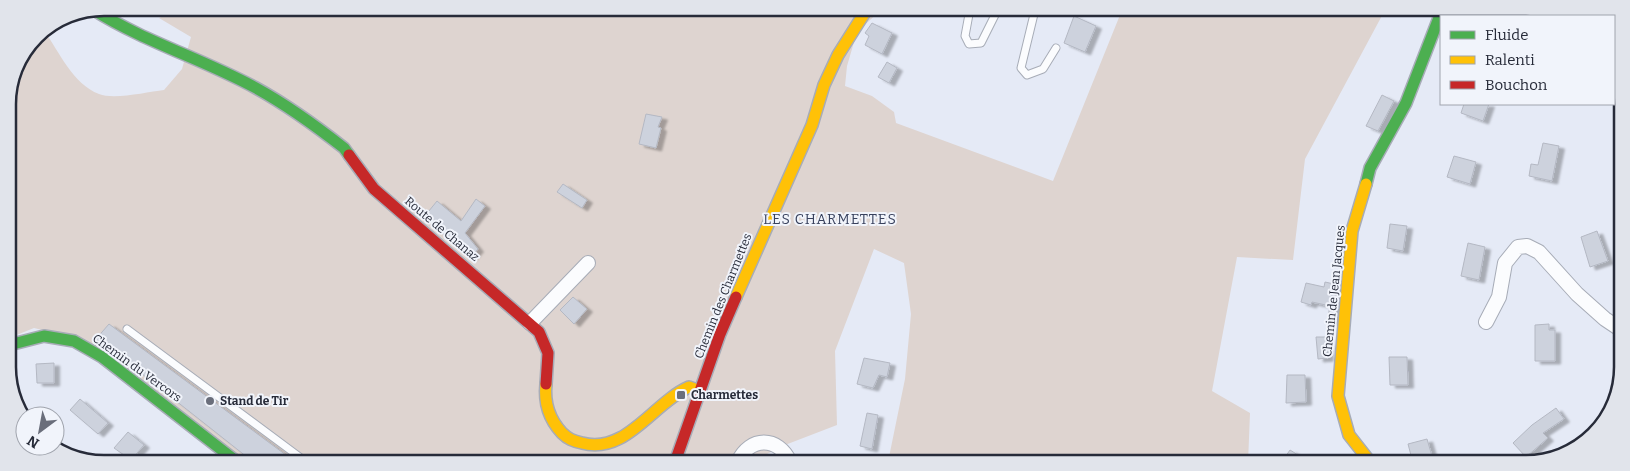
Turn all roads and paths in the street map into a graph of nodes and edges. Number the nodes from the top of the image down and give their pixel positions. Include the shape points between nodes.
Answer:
1 (105, 16) edge
2 (863, 16) edge
3 (968, 16) edge
4 (995, 16) edge
5 (1034, 16) edge
6 (1440, 16) edge
7 (1056, 48) dead end
8 (588, 263) dead end
9 (1486, 322) dead end
10 (530, 323) junction
11 (1614, 325) edge
12 (127, 329) dead end
13 (16, 343) edge
14 (697, 389) junction
15 (228, 455) edge
16 (297, 455) edge
17 (677, 455) edge
18 (741, 455) edge
19 (784, 455) edge
20 (1365, 455) edge

1 - 10 street, Route de Chanaz via 145,38 255,87 298,114 344,148 374,189
2 - 14 street, Chemin des Charmettes via 824,85 812,125
3 - 4 lane via 964,36 969,44 981,43
5 - 7 lane via 1021,68 1028,75 1043,69
6 - 20 street, Chemin de Jean Jacques via 1406,103 1370,168 1352,231 1338,396 1349,434
8 - 10 street
9 - 11 street via 1499,297 1505,263 1518,247 1526,246 1539,252 1578,294
10 - 14 street, Route de Chanaz via 539,332 548,353 547,409 560,431 577,445 597,449 624,443 638,434 676,394 686,387
12 - 16 lane
13 - 15 street, Chemin du Vercors via 44,336 74,340 102,357
14 - 17 street, Chemin des Charmettes
18 - 19 street via 749,445 758,442 777,447

